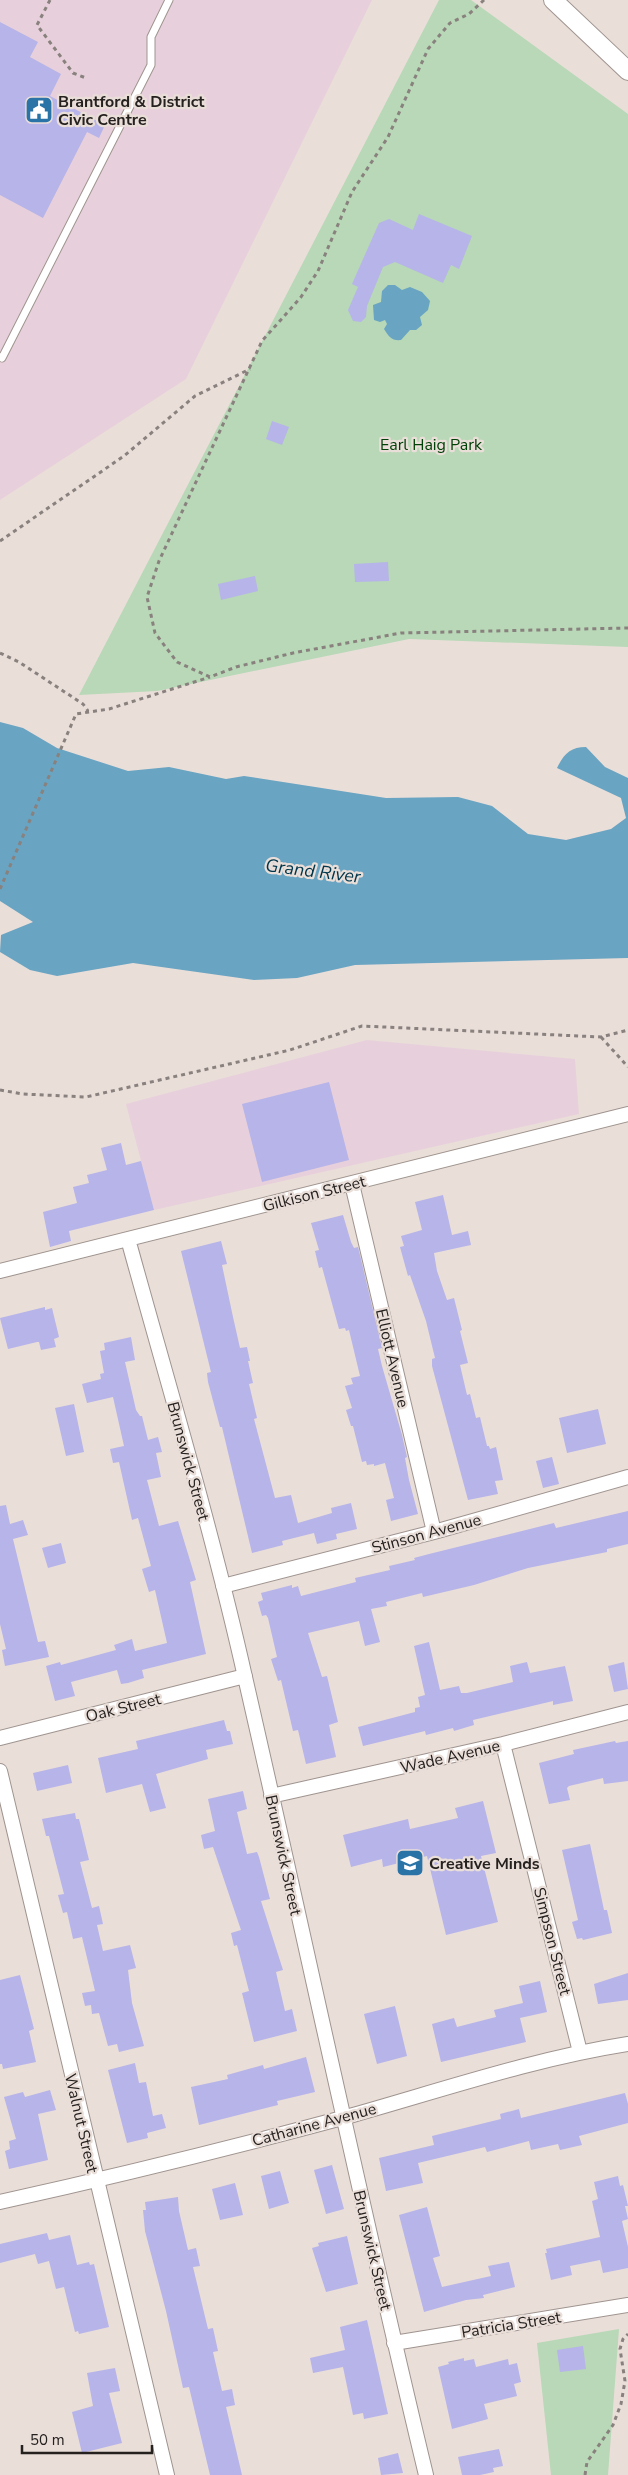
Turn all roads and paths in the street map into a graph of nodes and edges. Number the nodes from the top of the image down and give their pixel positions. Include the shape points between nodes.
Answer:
1 (50, 0) edge
2 (169, 0) edge
3 (484, 0) edge
4 (553, 0) edge
5 (627, 69) edge
6 (86, 78) dead end
7 (0, 357) edge
8 (250, 369) junction
9 (0, 541) edge
10 (628, 628) edge
11 (0, 653) edge
12 (210, 677) junction
13 (88, 711) junction
14 (0, 889) edge
15 (628, 1030) edge
16 (601, 1037) junction
17 (628, 1067) edge
18 (0, 1090) edge
19 (628, 1114) edge
20 (352, 1184) junction
21 (128, 1239) junction
22 (0, 1270) edge
23 (628, 1477) edge
24 (434, 1532) junction
25 (223, 1586) junction
26 (245, 1676) junction
27 (628, 1712) edge
28 (0, 1738) edge
29 (503, 1744) junction
30 (0, 1771) edge
31 (271, 1796) junction
32 (628, 2044) edge
33 (580, 2052) junction
34 (342, 2118) junction
35 (96, 2180) junction
36 (0, 2202) edge
37 (628, 2305) edge
38 (628, 2334) edge
39 (394, 2343) junction
40 (167, 2475) edge
41 (426, 2475) edge
42 (585, 2475) edge

1 - 6 path via 36,25 73,73
2 - 7 lane via 151,36 151,65
3 - 8 path via 469,14 450,23 428,49 388,137 352,192 318,271 301,297 262,341
4 - 5 street
8 - 9 path via 195,396 124,456
8 - 12 path via 159,562 147,597 155,633 177,662
10 - 12 path via 401,633 293,653
11 - 13 path via 83,704
12 - 13 path via 108,709
13 - 14 path via 76,714
15 - 16 path
16 - 17 path
16 - 18 path via 362,1026 290,1050 86,1097
19 - 20 street, Gilkison Street
20 - 21 street, Gilkison Street
20 - 24 street, Elliott Avenue
21 - 22 street, Gilkison Street
21 - 25 street, Brunswick Street
23 - 24 street, Stinson Avenue
24 - 25 street, Stinson Avenue
25 - 26 street, Brunswick Street
26 - 28 street, Oak Street
26 - 31 street, Brunswick Street
27 - 29 street, Wade Avenue
29 - 31 street, Wade Avenue
29 - 33 street, Simpson Street
30 - 35 street, Walnut Street
31 - 34 street, Brunswick Street
32 - 33 street, Catharine Avenue
33 - 34 street, Catharine Avenue
34 - 35 street, Catharine Avenue
34 - 39 street, Brunswick Street
35 - 36 street, Catharine Avenue
35 - 40 street, Walnut Street
37 - 39 street, Patricia Street
38 - 42 path via 620,2349 625,2381 621,2404 613,2425 586,2462
39 - 41 street, Brunswick Street

